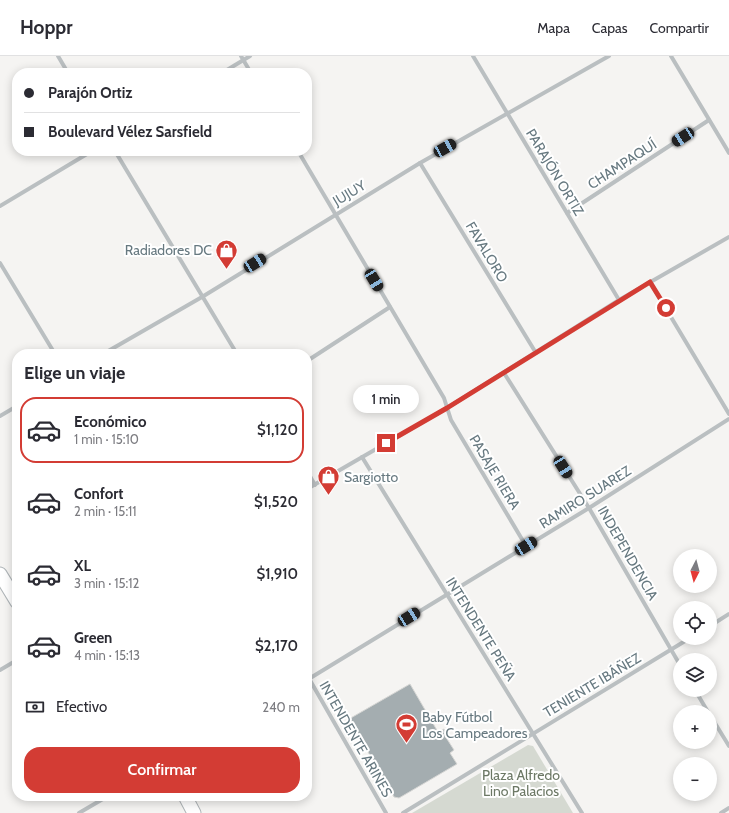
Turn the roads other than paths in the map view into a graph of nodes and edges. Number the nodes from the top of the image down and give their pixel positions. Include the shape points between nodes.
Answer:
1 (58, 56) edge
2 (250, 56) edge
3 (472, 56) edge
4 (609, 56) edge
5 (670, 56) edge
6 (242, 58) edge
7 (65, 68) edge
8 (229, 68) edge
9 (248, 68) edge
10 (508, 113) junction
11 (709, 120) junction
12 (729, 153) edge
13 (84, 156) edge
14 (118, 156) edge
15 (301, 156) edge
16 (420, 163) junction
17 (0, 206) edge
18 (567, 213) junction
19 (335, 214) junction
20 (729, 237) edge
21 (0, 262) edge
22 (650, 282) junction
23 (202, 296) junction
24 (619, 300) junction
25 (390, 307) junction
26 (52, 349) edge
27 (112, 349) edge
28 (234, 349) edge
29 (536, 352) junction
30 (312, 358) edge
31 (504, 373) junction
32 (447, 408) junction
33 (12, 409) edge
34 (729, 414) edge
35 (0, 416) edge
36 (729, 419) edge
37 (362, 457) junction
38 (312, 480) edge
39 (315, 485) junction
40 (312, 486) edge
41 (589, 508) junction
42 (526, 546) junction
43 (0, 574) edge
44 (12, 594) edge
45 (447, 594) junction
46 (729, 614) edge
47 (717, 622) edge
48 (679, 645) edge
49 (671, 650) junction
50 (673, 653) edge
51 (12, 663) edge
52 (0, 670) edge
53 (312, 676) edge
54 (312, 685) edge
55 (717, 726) edge
56 (533, 733) junction
57 (729, 746) edge
58 (99, 801) edge
59 (188, 801) edge
60 (729, 808) edge
61 (79, 813) edge
62 (194, 813) edge
63 (386, 813) edge
64 (403, 813) edge
65 (582, 813) edge
66 (721, 813) edge

1 - 7 street
2 - 6 street
3 - 10 street, PARAJÓN ORTIZ
4 - 10 street, JUJUY
5 - 11 street
6 - 8 street
6 - 9 street
10 - 16 street, JUJUY
10 - 18 street, PARAJÓN ORTIZ
11 - 12 street
11 - 18 street, CHAMPAQUÍ
13 - 17 street
14 - 23 street
15 - 19 street
16 - 19 street, JUJUY
16 - 29 street, FAVALORO
18 - 24 street, PARAJÓN ORTIZ
19 - 23 street, JUJUY
19 - 25 street
20 - 22 street
21 - 26 street
22 - 24 street
22 - 34 street
23 - 27 street, JUJUY
23 - 28 street
24 - 29 street
25 - 30 street
25 - 32 street via 444,398
29 - 31 street
31 - 32 street
31 - 41 street, INDEPENDENCIA
32 - 37 street
32 - 42 street, PASAJE RIERA via 451,420
33 - 35 street
36 - 41 street, RAMIRO SUAREZ
37 - 39 street
37 - 45 street, INTENDENTE PEÑA
38 - 39 street
39 - 40 street
41 - 42 street, RAMIRO SUAREZ
41 - 49 street, INDEPENDENCIA
42 - 45 street, RAMIRO SUAREZ
43 - 44 main road
45 - 53 street, RAMIRO SUAREZ
45 - 56 street, INTENDENTE PEÑA
46 - 47 street
48 - 49 street, TENIENTE IBÁÑEZ
49 - 50 street, INDEPENDENCIA
49 - 56 street, TENIENTE IBÁÑEZ
51 - 52 street
54 - 63 street, INTENDENTE ARINES
55 - 57 street
56 - 64 street, TENIENTE IBÁÑEZ
56 - 65 street, INTENDENTE PEÑA
58 - 61 street
59 - 62 main road
60 - 66 street

